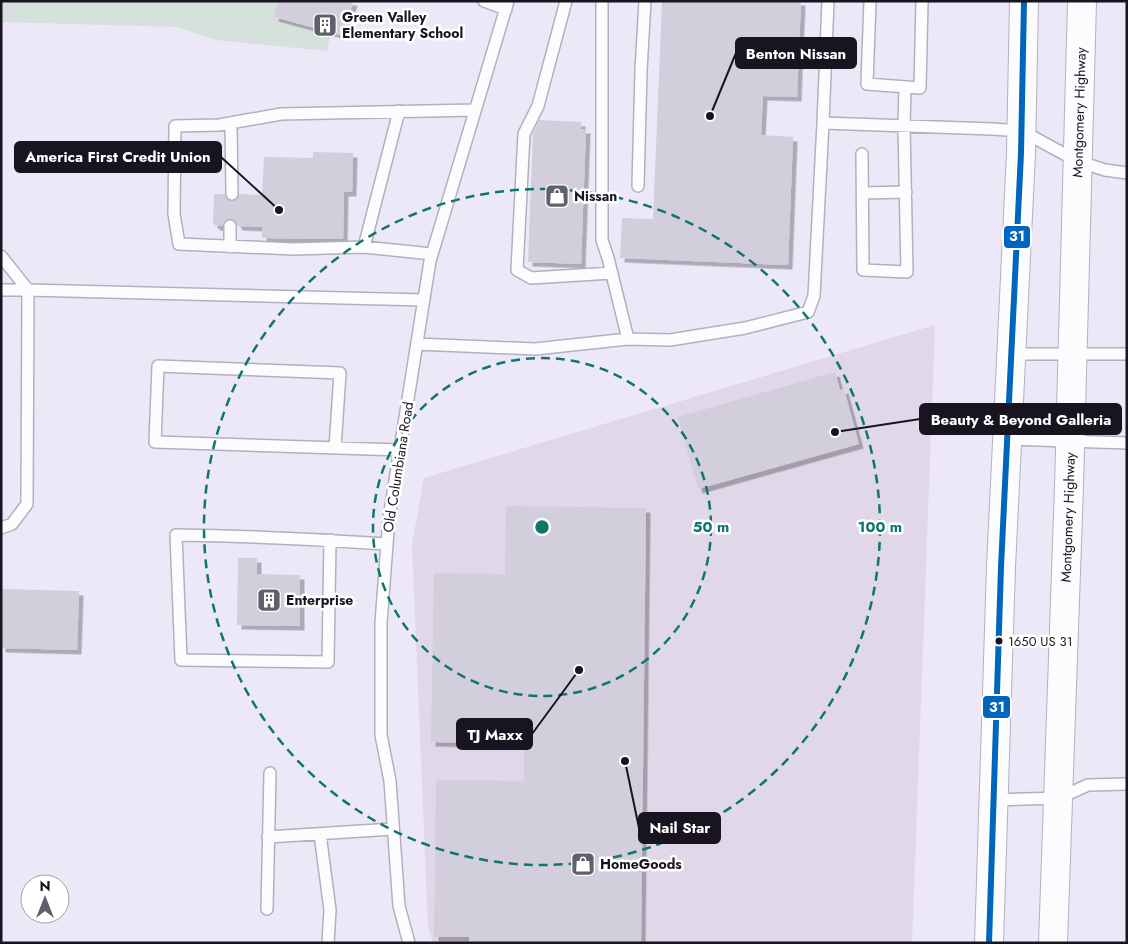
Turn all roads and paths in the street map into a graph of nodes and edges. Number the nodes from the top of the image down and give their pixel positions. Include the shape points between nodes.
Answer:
1 (484, 1) edge
2 (566, 1) edge
3 (602, 1) edge
4 (645, 1) edge
5 (828, 1) edge
6 (870, 1) edge
7 (922, 1) edge
8 (1024, 1) edge
9 (1082, 1) edge
10 (507, 5) edge
11 (905, 88) junction
12 (475, 110) junction
13 (399, 111) junction
14 (231, 123) junction
15 (823, 123) junction
16 (904, 126) junction
17 (1022, 131) junction
18 (862, 154) dead end
19 (1077, 161) junction
20 (1127, 173) edge
21 (638, 186) dead end
22 (906, 192) junction
23 (863, 193) junction
24 (232, 194) dead end
25 (230, 226) dead end
26 (230, 247) junction
27 (364, 247) junction
28 (432, 254) junction
29 (1, 256) edge
30 (612, 273) junction
31 (1, 290) edge
32 (28, 290) junction
33 (424, 300) junction
34 (628, 339) junction
35 (417, 344) junction
36 (1072, 353) junction
37 (1012, 354) junction
38 (1127, 354) edge
39 (1008, 439) junction
40 (1070, 442) junction
41 (1127, 444) edge
42 (335, 448) junction
43 (400, 450) junction
44 (1, 528) edge
45 (330, 540) junction
46 (386, 544) junction
47 (270, 774) dead end
48 (1127, 784) edge
49 (1059, 798) junction
50 (994, 800) junction
51 (393, 829) junction
52 (320, 834) junction
53 (268, 837) junction
54 (267, 909) dead end
55 (328, 943) edge
56 (409, 943) edge
57 (989, 943) edge
58 (1053, 943) edge

1 - 10 lane
2 - 30 lane via 538,106 524,134 517,270 531,278
3 - 30 lane via 602,240
4 - 21 lane
5 - 15 lane
6 - 11 lane via 867,84
7 - 11 lane via 920,88
8 - 17 main road
9 - 19 main road, Montgomery Highway
10 - 12 lane, Old Columbiana Road
11 - 16 lane
12 - 13 lane
12 - 28 lane, Old Columbiana Road
13 - 14 lane via 281,114
13 - 27 lane
14 - 24 lane
14 - 26 lane via 175,126 174,214 179,244
15 - 16 lane
15 - 34 lane via 814,296 808,312 745,328 670,340
16 - 17 lane
16 - 22 lane
17 - 19 lane
17 - 37 main road
18 - 23 lane
19 - 20 lane
19 - 36 main road, Montgomery Highway
22 - 23 lane
22 - 23 lane via 908,272 863,270
25 - 26 lane
26 - 27 lane via 293,250
27 - 28 lane
28 - 33 lane, Old Columbiana Road
29 - 32 lane
30 - 34 lane
31 - 32 lane
32 - 33 lane
32 - 44 lane via 27,504 12,524
33 - 35 lane, Old Columbiana Road
34 - 35 lane via 535,349
35 - 43 lane, Old Columbiana Road
36 - 37 lane
36 - 38 lane
36 - 40 main road, Montgomery Highway
37 - 39 main road
39 - 40 lane
39 - 50 main road
40 - 41 lane
40 - 49 main road, Montgomery Highway
42 - 42 lane via 155,442 158,366 340,373
42 - 43 lane
43 - 46 lane, Old Columbiana Road
45 - 45 lane via 176,536 181,660 328,662
45 - 46 lane
46 - 51 lane, Old Columbiana Road via 381,623 381,734 390,781
47 - 53 lane
48 - 49 lane via 1088,786
49 - 50 lane
49 - 58 main road, Montgomery Highway
50 - 57 main road
51 - 52 lane
51 - 56 lane, Old Columbiana Road via 399,906
52 - 53 lane
52 - 55 lane via 330,910
53 - 54 lane

